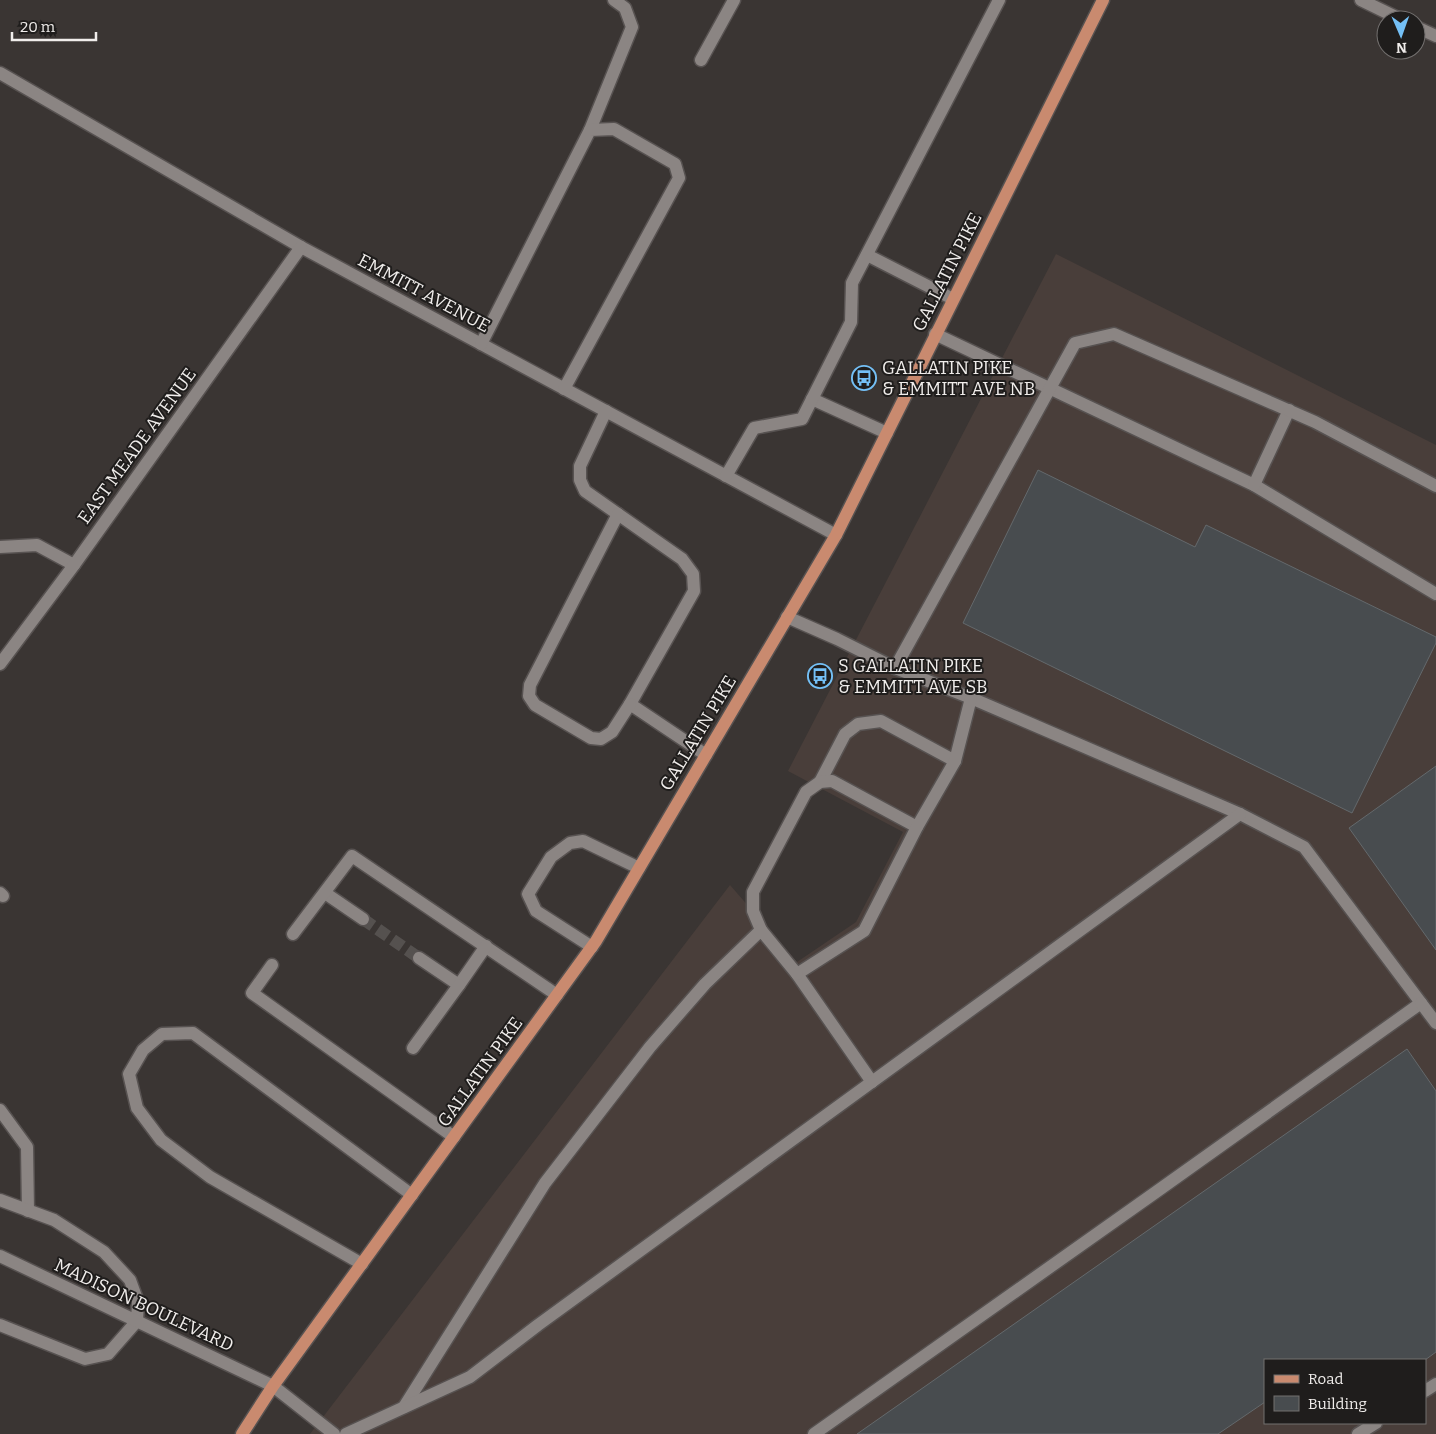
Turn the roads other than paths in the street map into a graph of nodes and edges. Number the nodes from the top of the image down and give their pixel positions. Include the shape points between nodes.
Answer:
1 (614, 0) edge
2 (734, 0) edge
3 (999, 0) edge
4 (1103, 0) edge
5 (1360, 0) edge
6 (1381, 10) edge
7 (701, 60) dead end
8 (0, 73) edge
9 (590, 130) junction
10 (301, 247) junction
11 (867, 255) junction
12 (954, 299) junction
13 (935, 334) junction
14 (481, 344) junction
15 (564, 388) junction
16 (1050, 389) junction
17 (812, 399) junction
18 (1289, 410) junction
19 (606, 411) junction
20 (887, 433) junction
21 (726, 476) junction
22 (1254, 486) junction
23 (1436, 486) edge
24 (618, 514) junction
25 (836, 535) junction
26 (0, 546) edge
27 (74, 564) junction
28 (1436, 594) edge
29 (787, 617) junction
30 (4, 649) edge
31 (0, 664) edge
32 (895, 668) junction
33 (971, 698) junction
34 (630, 704) junction
35 (706, 755) junction
36 (955, 761) junction
37 (820, 782) junction
38 (1240, 814) junction
39 (917, 827) junction
40 (639, 868) junction
41 (326, 893) junction
42 (363, 919) tunnel mouth
43 (761, 930) junction
44 (293, 934) dead end
45 (486, 946) junction
46 (592, 947) junction
47 (419, 958) tunnel mouth
48 (272, 965) dead end
49 (796, 974) junction
50 (458, 985) junction
51 (557, 995) junction
52 (1421, 1002) junction
53 (1436, 1023) edge
54 (413, 1048) dead end
55 (872, 1082) junction
56 (0, 1110) edge
57 (454, 1137) junction
58 (412, 1195) junction
59 (0, 1200) edge
60 (28, 1211) junction
61 (0, 1256) edge
62 (362, 1264) junction
63 (137, 1321) junction
64 (0, 1324) edge
65 (274, 1386) junction
66 (403, 1408) junction
67 (1374, 1424) edge
68 (242, 1434) edge
69 (334, 1434) edge
70 (346, 1434) edge
71 (814, 1434) edge
72 (1358, 1434) edge

1 - 9 street via 625,8 632,27
2 - 7 street
3 - 11 street
4 - 12 main road, GALLATIN PIKE
5 - 6 street
8 - 10 street, EMMITT AVENUE
9 - 14 street
9 - 15 street via 614,129 675,164 679,178
10 - 14 street, EMMITT AVENUE
10 - 27 street, EAST MEADE AVENUE
11 - 12 street
11 - 17 street via 852,283 851,322
12 - 13 main road, GALLATIN PIKE
13 - 16 street
13 - 20 main road, GALLATIN PIKE
14 - 15 street, EMMITT AVENUE
15 - 19 street, EMMITT AVENUE
16 - 18 street via 1075,343 1114,334
16 - 22 street
16 - 32 street
17 - 20 street
17 - 21 street via 802,419 754,428
18 - 22 street
18 - 23 street
19 - 21 street, EMMITT AVENUE
19 - 24 street via 580,466 580,480 586,491
20 - 25 main road, GALLATIN PIKE
21 - 25 street, EMMITT AVENUE
22 - 28 street
24 - 34 street via 682,559 693,574 694,590
24 - 34 street via 530,685 529,696 535,705 591,738 601,739 612,732
25 - 29 main road, GALLATIN PIKE
26 - 27 street via 37,545
27 - 30 street, EAST MEADE AVENUE
29 - 32 street
29 - 35 main road, GALLATIN PIKE
30 - 31 street, EAST MEADE AVENUE
32 - 33 street
33 - 36 street
33 - 38 street
34 - 35 street
35 - 40 main road, GALLATIN PIKE
36 - 37 street via 881,721 858,724 845,734
36 - 39 street
37 - 39 street via 832,781
37 - 43 street via 806,792 753,892 753,911
38 - 52 street via 1304,847
38 - 55 street
39 - 49 street via 864,931
40 - 46 main road, GALLATIN PIKE
40 - 46 street via 583,841 570,842 551,857 528,894 536,911
41 - 42 street
41 - 44 street
41 - 45 street via 352,856
43 - 49 street
43 - 66 street via 705,984 650,1047 545,1183
45 - 50 street
45 - 51 street
46 - 51 main road, GALLATIN PIKE
47 - 50 street
48 - 57 street via 252,993
49 - 55 street
50 - 54 street
51 - 57 main road, GALLATIN PIKE
52 - 53 street
52 - 71 street
55 - 66 street via 470,1377
56 - 60 street via 27,1147
57 - 58 main road, GALLATIN PIKE
58 - 62 main road, GALLATIN PIKE
58 - 62 street via 193,1033 162,1034 143,1050 129,1074 137,1108 161,1140 210,1177
59 - 60 street
60 - 63 street via 54,1220 104,1252 130,1280 138,1302
61 - 63 street, MADISON BOULEVARD
62 - 65 main road, GALLATIN PIKE
63 - 64 street via 108,1354 85,1360
63 - 65 street, MADISON BOULEVARD
65 - 68 main road, GALLATIN PIKE
65 - 69 street, MADISON BOULEVARD
66 - 70 street
67 - 72 street

